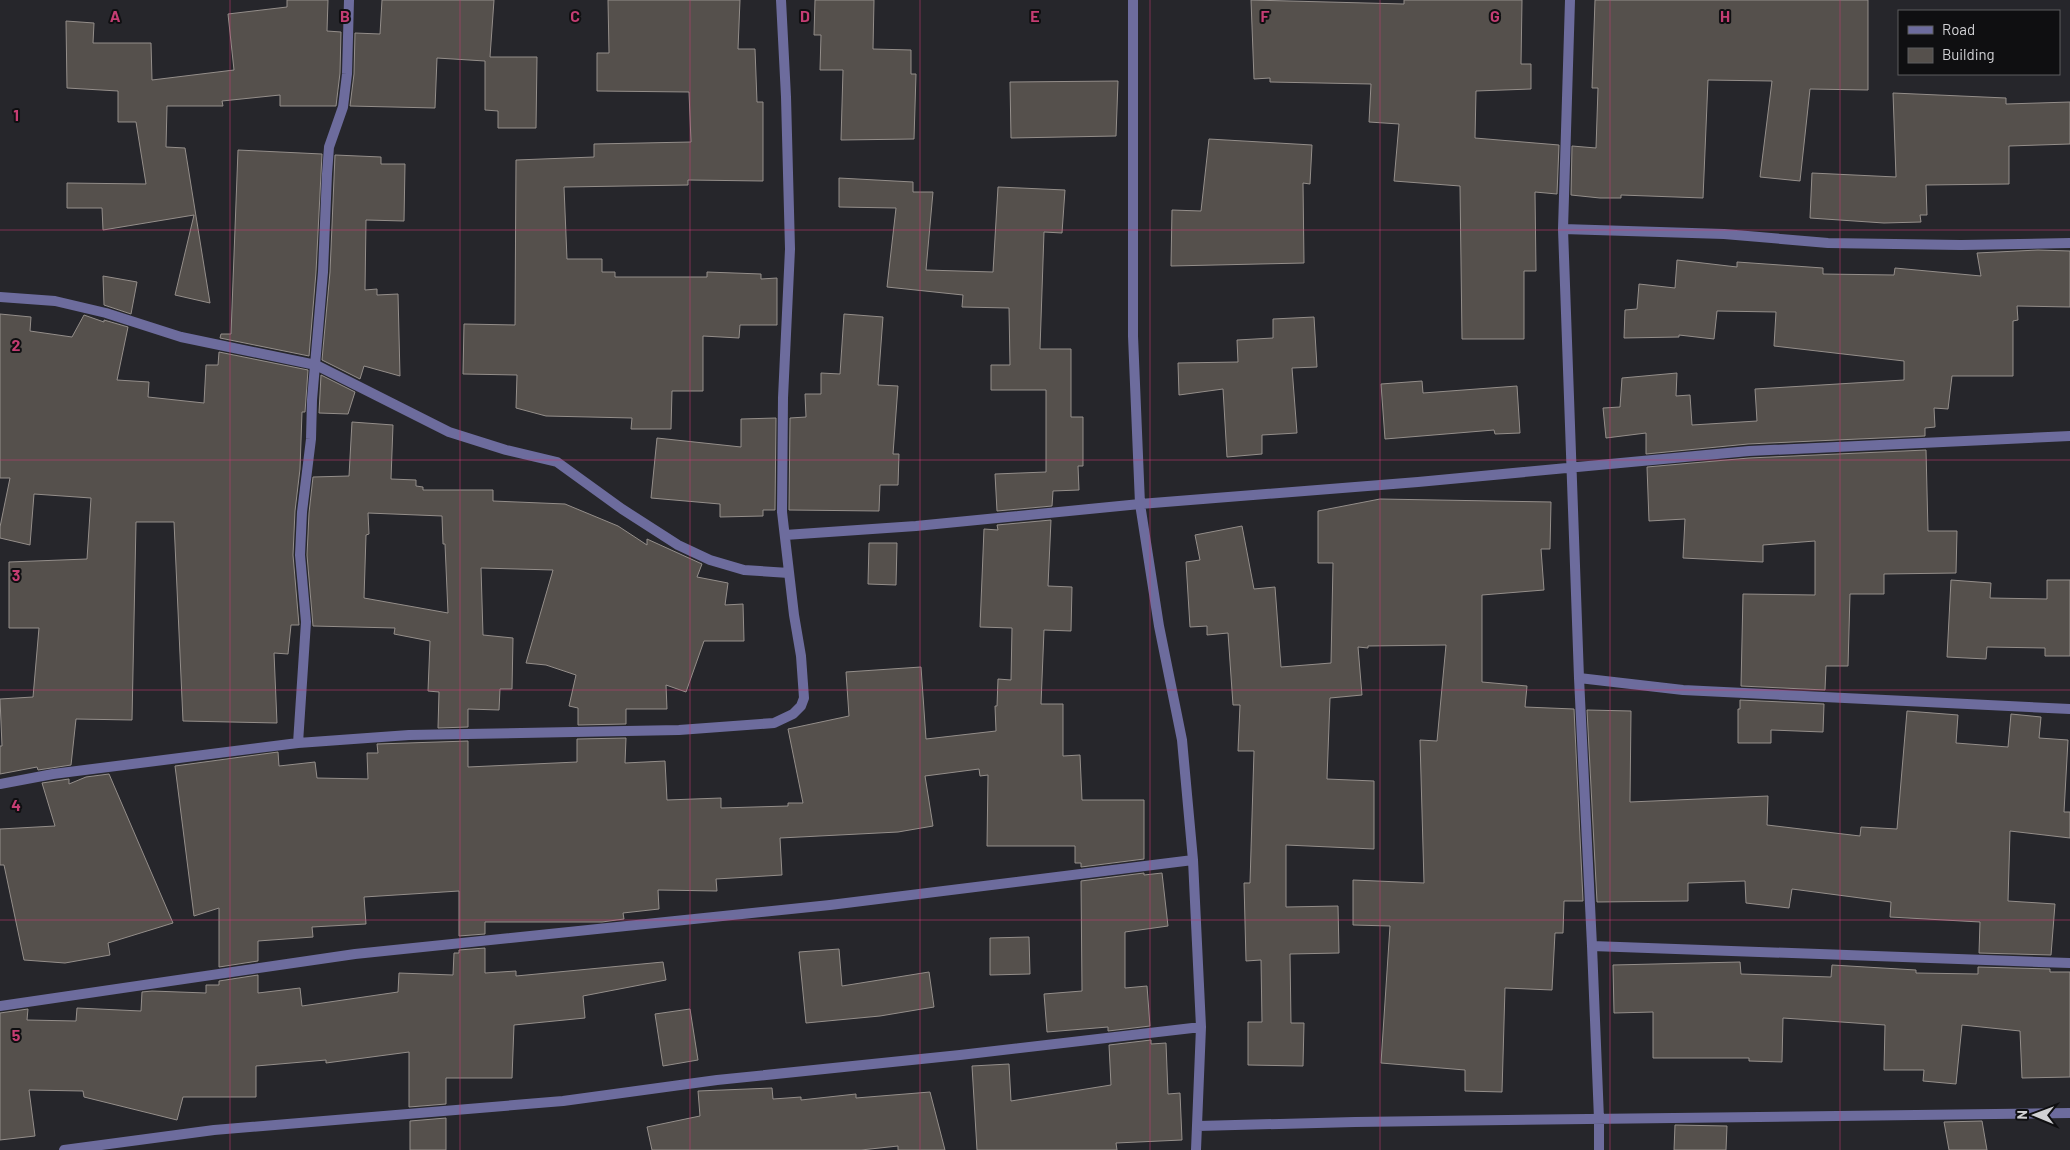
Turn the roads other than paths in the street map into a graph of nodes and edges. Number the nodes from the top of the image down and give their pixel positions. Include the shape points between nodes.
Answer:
1 (349, 0) edge
2 (781, 0) edge
3 (1133, 0) edge
4 (1570, 0) edge
5 (1563, 229) junction
6 (2070, 243) edge
7 (0, 297) edge
8 (316, 365) junction
9 (2070, 436) edge
10 (1572, 466) junction
11 (1140, 504) junction
12 (784, 535) junction
13 (789, 573) junction
14 (1579, 678) junction
15 (2070, 709) edge
16 (298, 743) junction
17 (0, 784) edge
18 (1193, 860) junction
19 (1592, 946) junction
20 (2070, 963) edge
21 (0, 1006) edge
22 (1201, 1027) junction
23 (2070, 1113) edge
24 (1599, 1119) junction
25 (1198, 1126) junction
26 (64, 1150) edge
27 (1196, 1150) edge
28 (1599, 1150) edge

1 - 8 street via 343,107 329,147
2 - 12 street via 790,249 782,462
3 - 11 street via 1132,336
4 - 5 street
5 - 6 street via 1724,234 1828,243 1961,246
5 - 10 street
7 - 8 street via 55,301 181,337
8 - 13 street via 449,432 557,462 678,545 710,560 744,570
8 - 16 street via 302,512 300,555 306,622
9 - 10 street via 1749,451
10 - 11 street
10 - 14 street
11 - 12 street
11 - 18 street via 1159,626 1182,740
12 - 13 street
13 - 16 street via 804,698 793,714 774,723 679,730 409,735
14 - 15 street via 1683,690
14 - 19 street
16 - 17 street
18 - 21 street via 820,906 355,954
18 - 22 street
19 - 20 street
19 - 24 street
22 - 25 street
22 - 26 street via 716,1080 563,1101 214,1130
23 - 24 street
24 - 25 street
24 - 28 street
25 - 27 street

